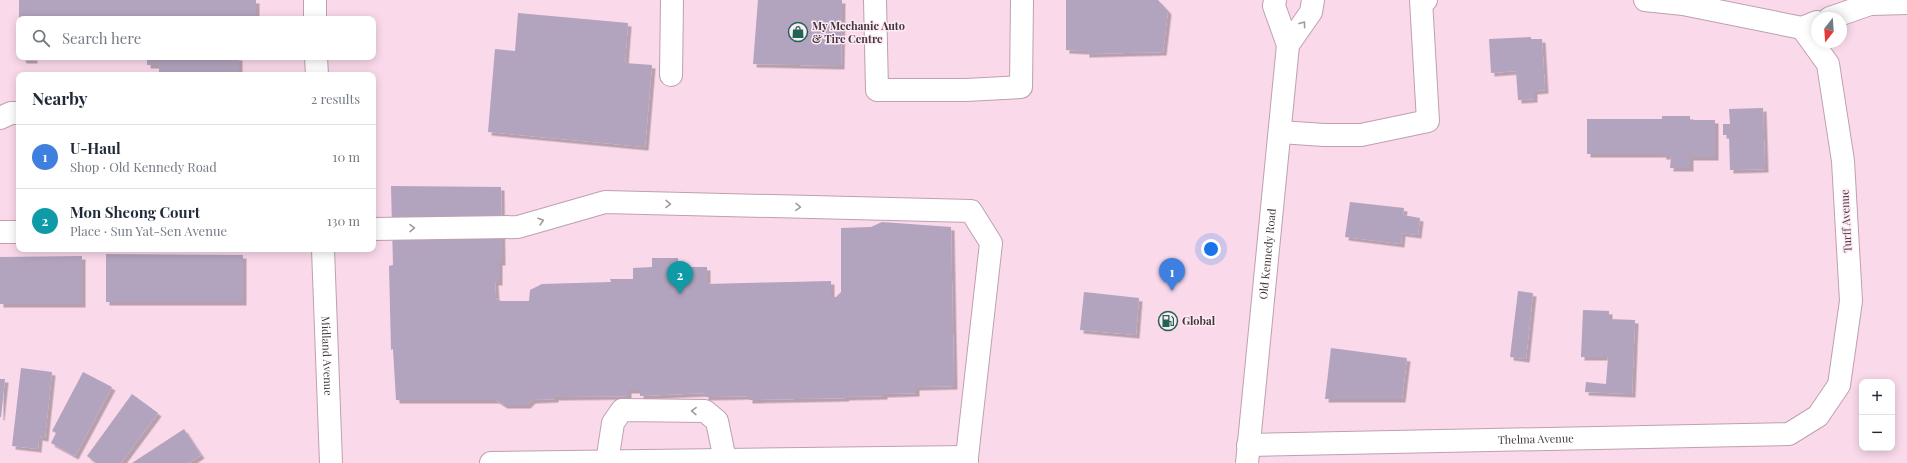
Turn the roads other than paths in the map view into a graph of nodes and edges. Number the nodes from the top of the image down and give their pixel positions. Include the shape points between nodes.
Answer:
1 (314, 0) edge
2 (672, 0) edge
3 (875, 0) edge
4 (1022, 0) edge
5 (1275, 0) edge
6 (1313, 0) edge
7 (1426, 0) edge
8 (1645, 0) edge
9 (1907, 3) edge
10 (1847, 12) edge
11 (315, 16) edge
12 (1809, 25) edge
13 (1288, 45) junction
14 (316, 60) edge
15 (317, 72) edge
16 (671, 75) dead end
17 (16, 113) edge
18 (0, 118) edge
19 (1280, 132) junction
20 (376, 229) edge
21 (0, 232) edge
22 (16, 232) edge
23 (323, 252) edge
24 (1818, 416) joint
25 (1248, 454) edge
26 (725, 460) junction
27 (967, 460) edge
28 (607, 462) junction
29 (331, 463) edge
30 (491, 463) edge

1 - 11 street
2 - 16 street
3 - 4 street via 877,90 966,90 1021,87
5 - 13 street, Old Kennedy Road via 1274,6
13 -> 6 street, Old Kennedy Road via 1311,12
7 - 19 street via 1422,0 1428,121 1361,135
8 - 12 street
9 - 10 street via 1870,4
12 - 24 street, Turff Avenue via 1828,64 1843,161 1851,301 1839,385
13 - 19 street, Old Kennedy Road
14 - 15 street
17 - 18 street
19 - 25 street, Old Kennedy Road
20 -> 27 street via 518,227 605,202 971,211 990,243
21 - 22 street
23 - 29 street, Midland Avenue
24 - 25 street, Thelma Avenue via 1789,434
26 - 27 street
26 - 28 street
26 -> 28 street via 717,421 705,411 622,410 613,423
28 - 30 street

